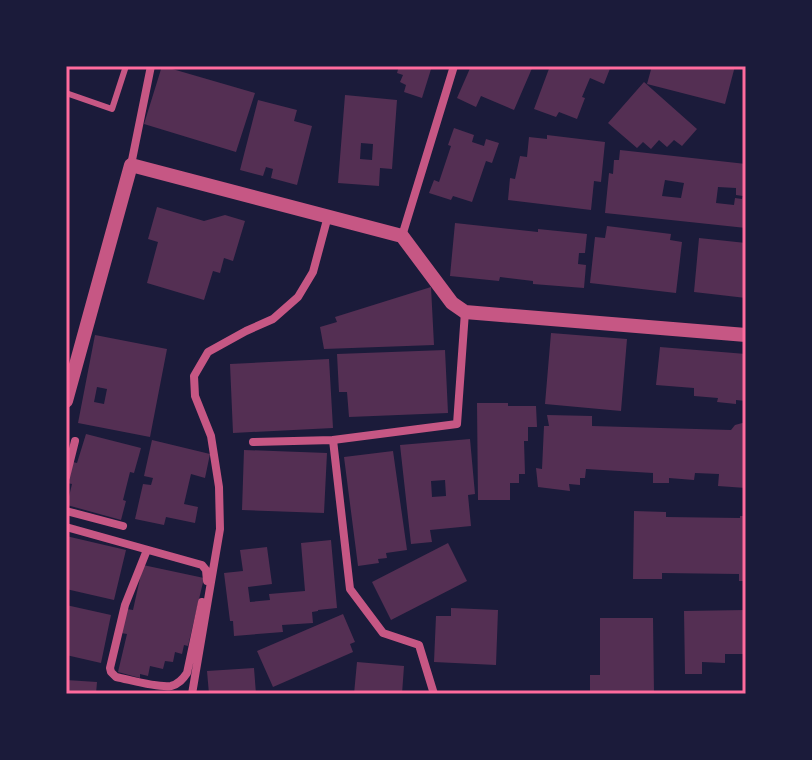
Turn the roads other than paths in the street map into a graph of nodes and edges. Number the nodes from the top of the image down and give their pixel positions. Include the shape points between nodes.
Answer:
1 (126, 66) edge
2 (151, 66) edge
3 (454, 66) edge
4 (66, 93) edge
5 (131, 165) junction
6 (328, 216) junction
7 (402, 236) junction
8 (465, 312) junction
9 (746, 335) edge
10 (66, 401) edge
11 (333, 440) junction
12 (75, 441) dead end
13 (253, 442) dead end
14 (66, 474) edge
15 (69, 512) edge
16 (123, 526) dead end
17 (67, 527) edge
18 (147, 550) junction
19 (192, 694) edge
20 (434, 694) edge

1 - 4 lane via 112,109
2 - 5 street
3 - 7 street
5 - 6 street
5 - 10 street
6 - 7 street
6 - 19 street via 313,272 298,297 273,319 208,352 194,376 195,396 211,436 220,529
7 - 8 street via 452,303
8 - 9 street
8 - 11 street via 457,424
11 - 13 street
11 - 20 street via 350,589 383,633 419,645
12 - 14 street
15 - 16 street
15 - 17 street
17 - 18 street
18 - 18 street via 202,565 208,578 187,673 171,686 111,672 125,605

